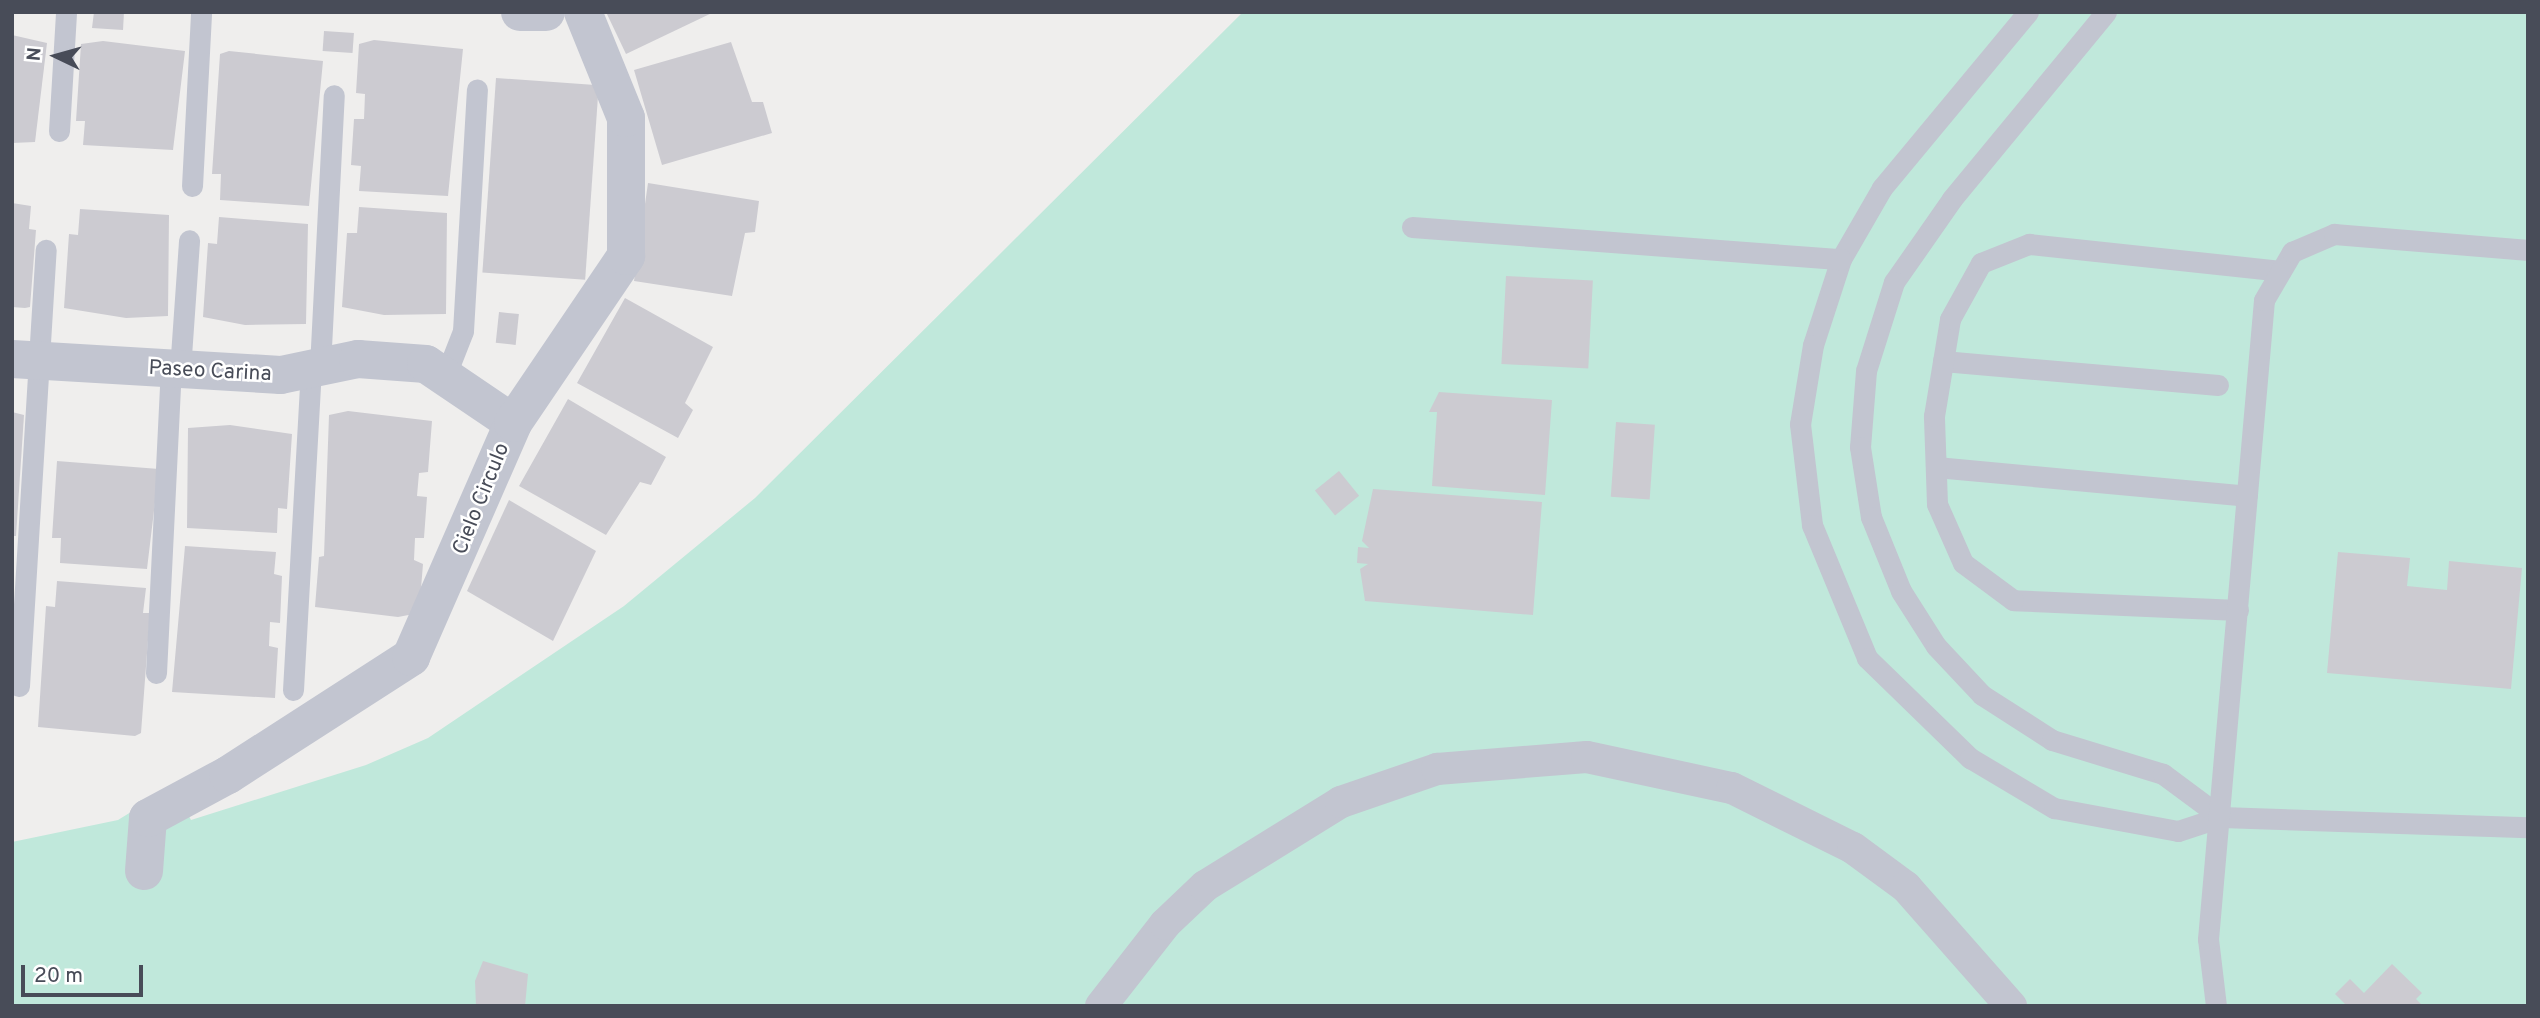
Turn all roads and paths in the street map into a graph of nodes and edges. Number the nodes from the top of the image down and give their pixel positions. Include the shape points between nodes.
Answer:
1 (66, 12) edge
2 (201, 12) edge
3 (520, 12) edge
4 (545, 12) edge
5 (583, 12) edge
6 (2028, 12) edge
7 (2106, 12) edge
8 (477, 89) dead end
9 (334, 96) dead end
10 (60, 131) dead end
11 (192, 186) dead end
12 (1412, 227) dead end
13 (189, 240) dead end
14 (46, 250) dead end
15 (2528, 250) edge
16 (1842, 259) junction
17 (2281, 271) junction
18 (26, 360) edge
19 (1943, 361) junction
20 (316, 368) junction
21 (175, 370) junction
22 (445, 377) junction
23 (2218, 385) dead end
24 (513, 423) junction
25 (1936, 467) junction
26 (2247, 496) junction
27 (2238, 610) junction
28 (156, 673) dead end
29 (19, 686) dead end
30 (293, 690) dead end
31 (2221, 817) junction
32 (2528, 827) edge
33 (144, 871) dead end
34 (1101, 1006) edge
35 (2011, 1006) edge
36 (2216, 1006) edge

1 - 10 lane
2 - 11 lane
3 - 4 street
5 - 24 street, Cielo Circulo via 626,118 626,256
6 - 16 lane via 1882,188
7 - 31 lane via 1952,199 1894,282 1866,371 1860,447 1871,517 1901,591 1936,646 1982,695 2052,740 2163,774
8 - 22 lane via 463,331
9 - 20 lane
12 - 16 lane
13 - 21 lane
14 - 18 lane
15 - 17 lane via 2334,234 2292,253
16 - 31 lane via 1813,345 1800,424 1812,525 1867,658 1970,758 2054,808 2178,831
17 - 19 lane via 2029,244 1981,263 1950,319
17 - 26 lane via 2264,300
18 - 21 street, Paseo Carina
18 - 29 lane
19 - 23 lane
19 - 25 lane via 1934,416
20 - 21 street, Paseo Carina via 281,376
20 - 22 street, Paseo Carina via 358,359 426,364
20 - 30 lane
21 - 28 lane
22 - 24 street, Paseo Carina
24 - 33 street, Cielo Circulo via 411,657 228,775 148,818
25 - 26 lane
25 - 27 lane via 1937,504 1963,563 2013,600
26 - 27 lane
27 - 31 lane
31 - 32 lane
31 - 36 lane via 2208,940
34 - 35 street via 1165,924 1205,886 1341,802 1437,769 1587,757 1732,788 1842,841 1906,887

